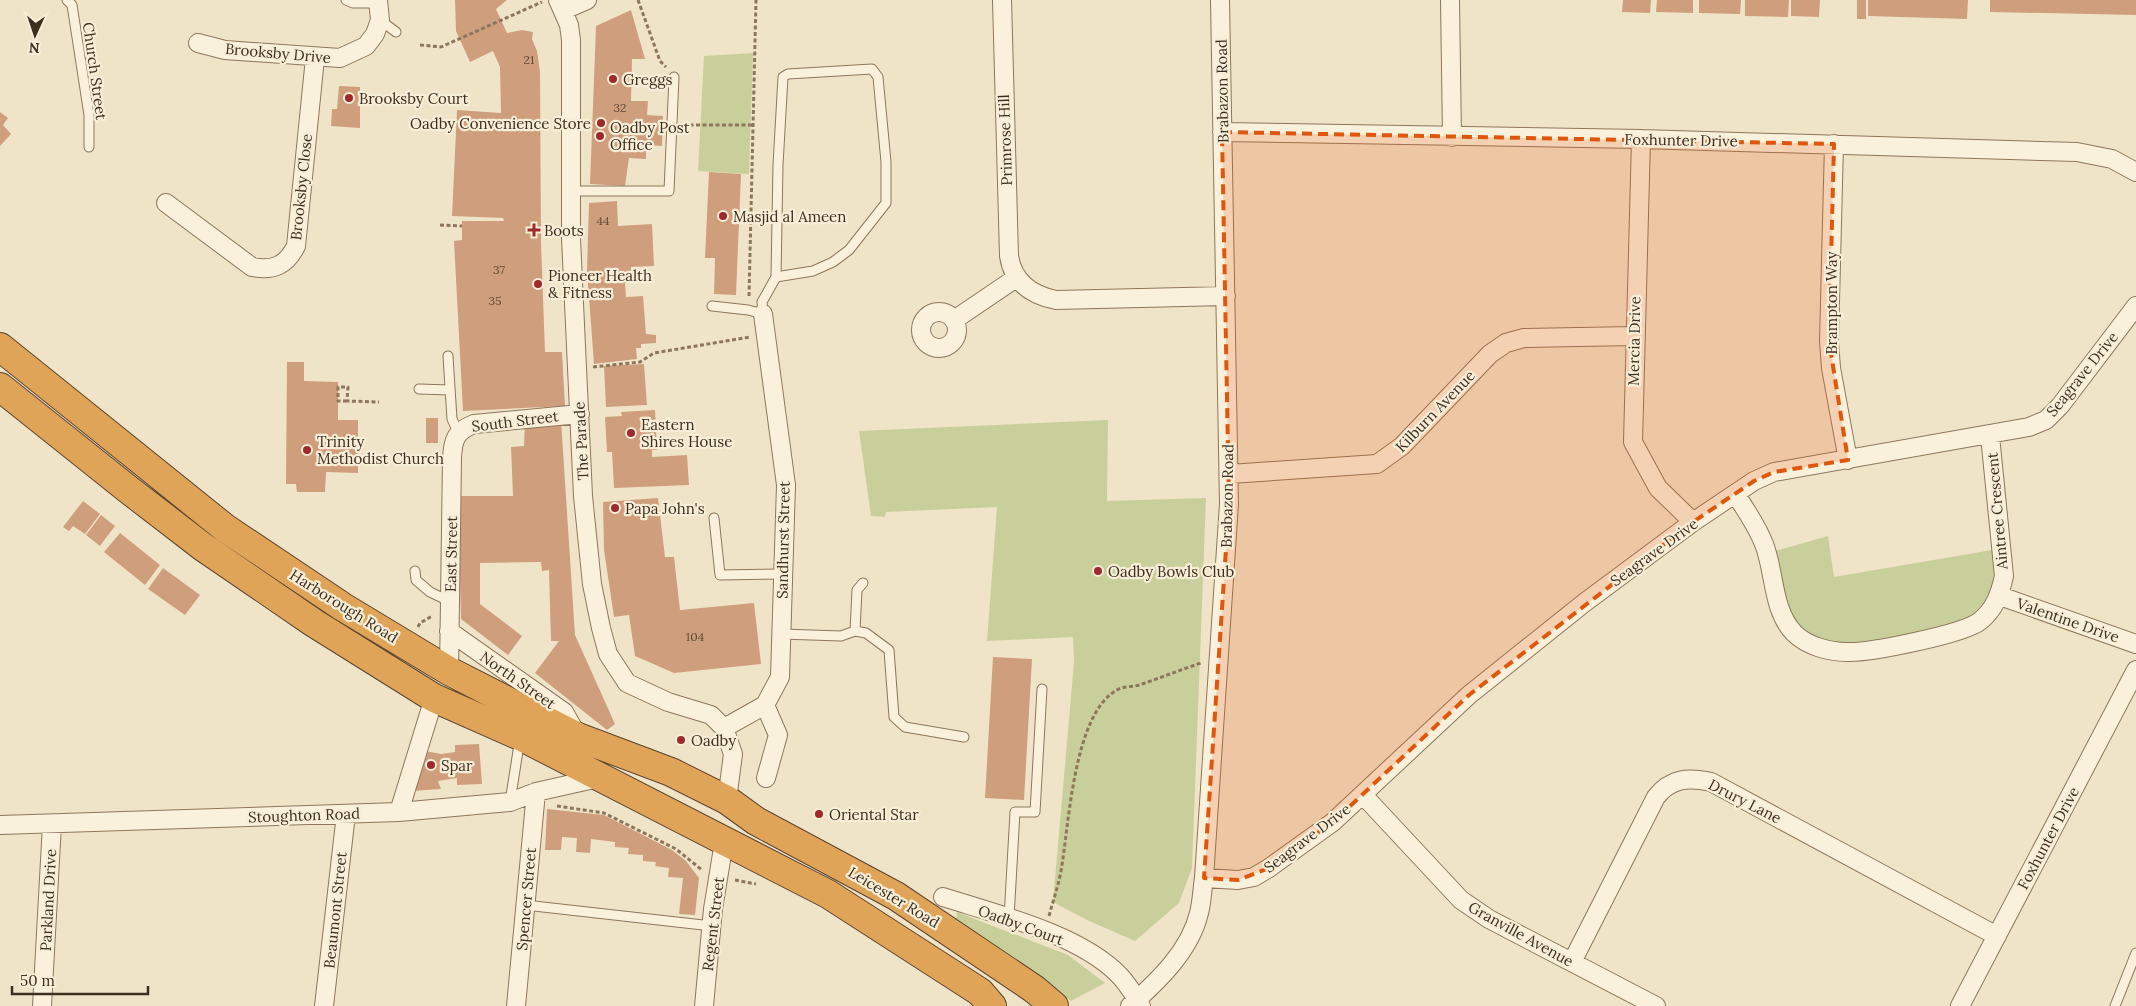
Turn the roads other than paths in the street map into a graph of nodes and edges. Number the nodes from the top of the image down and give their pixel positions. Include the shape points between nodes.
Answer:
1 (67, 0) edge
2 (346, 0) edge
3 (586, 0) edge
4 (1002, 0) edge
5 (1220, 0) edge
6 (1450, 0) edge
7 (561, 5) edge
8 (378, 8) edge
9 (396, 32) dead end
10 (198, 44) dead end
11 (315, 58) junction
12 (674, 77) road end
13 (1222, 132) junction
14 (1452, 137) junction
15 (1641, 139) junction
16 (1834, 144) junction
17 (89, 147) dead end
18 (2136, 172) edge
19 (570, 191) junction
20 (166, 203) dead end
21 (776, 277) junction
22 (1016, 278) junction
23 (1226, 296) junction
24 (712, 306) dead end
25 (2136, 306) edge
26 (756, 312) junction
27 (954, 320) dead end
28 (1634, 336) junction
29 (0, 347) edge
30 (448, 356) dead end
31 (0, 387) edge
32 (419, 389) dead end
33 (450, 390) junction
34 (580, 414) junction
35 (456, 435) junction
36 (1990, 436) junction
37 (1848, 460) junction
38 (1230, 474) junction
39 (1736, 494) junction
40 (714, 518) dead end
41 (1693, 522) junction
42 (414, 571) dead end
43 (783, 574) junction
44 (863, 583) dead end
45 (2000, 596) junction
46 (450, 601) junction
47 (449, 631) junction
48 (855, 631) junction
49 (781, 634) junction
50 (2136, 644) edge
51 (2136, 670) edge
52 (449, 671) junction
53 (1042, 689) dead end
54 (434, 698) junction
55 (766, 705) junction
56 (724, 728) junction
57 (520, 736) junction
58 (578, 737) junction
59 (964, 737) dead end
60 (604, 777) junction
61 (766, 778) dead end
62 (536, 792) junction
63 (1363, 795) junction
64 (727, 800) junction
65 (510, 802) junction
66 (399, 812) junction
67 (346, 814) junction
68 (52, 824) junction
69 (0, 825) edge
70 (724, 842) junction
71 (1204, 878) junction
72 (896, 896) junction
73 (943, 897) dead end
74 (525, 905) junction
75 (1009, 918) junction
76 (712, 926) junction
77 (1997, 936) junction
78 (2136, 953) edge
79 (1572, 962) junction
80 (986, 999) edge
81 (1136, 1004) edge
82 (42, 1006) edge
83 (324, 1006) edge
84 (516, 1006) edge
85 (704, 1006) edge
86 (1025, 1006) edge
87 (1054, 1006) edge
88 (1656, 1006) edge
89 (1960, 1006) edge
90 (2115, 1006) edge

1 - 17 lane, Church Street via 72,5 89,115
2 - 8 lane
3 - 7 street
4 - 22 street, Primrose Hill via 1008,256
5 - 13 street, Brabazon Road
6 - 14 street
7 - 19 street, The Parade via 571,40
8 - 9 lane
8 - 11 street, Brooksby Drive via 375,34 366,46 340,58
10 - 11 street, Brooksby Drive via 225,50
11 - 20 street, Brooksby Close via 296,246 290,258 280,266 266,270 252,267
12 - 19 lane via 669,192
13 - 14 street, Foxhunter Drive
13 - 23 street, Brabazon Road
14 - 15 street, Foxhunter Drive
15 - 16 street, Foxhunter Drive
15 - 28 street, Mercia Drive
16 - 18 street, Foxhunter Drive via 2077,152 2112,159
16 - 37 street, Brampton Way via 1829,341
19 - 34 street, The Parade
21 - 21 lane via 783,77 788,74 872,69 878,77 886,162 886,203 849,250 833,262 813,271
21 - 26 lane
22 - 23 street via 1039,296 1056,300
22 - 27 street
23 - 38 street, Brabazon Road
24 - 26 lane
25 - 36 street, Seagrave Drive via 2046,420
26 - 43 street, Sandhurst Street via 766,335 786,485
28 - 38 street, Kilburn Avenue via 1524,338 1506,343 1490,354 1402,446 1377,464
28 - 41 street, Mercia Drive via 1633,442 1658,488
29 - 52 highway, Harborough Road via 225,528 300,580
30 - 33 lane
31 - 54 highway, Harborough Road via 204,547 314,623
32 - 33 lane
33 - 35 lane
34 - 35 street, South Street via 474,424
34 - 56 street, The Parade via 583,496 592,584 608,654 627,683 668,702 711,715
35 - 46 street, East Street via 452,458
36 - 37 street, Seagrave Drive
36 - 45 street, Aintree Crescent via 2004,576
37 - 39 street, Seagrave Drive via 1774,472
38 - 71 street, Brabazon Road
39 - 41 street, Seagrave Drive
39 - 45 street, Aintree Crescent via 1764,544 1782,616 1796,635 1820,648 1862,651 1961,630 1978,623
40 - 43 lane via 720,575
41 - 63 street, Seagrave Drive via 1584,603 1469,695
42 - 46 lane via 416,580 428,591
43 - 49 street, Sandhurst Street
44 - 48 lane via 857,590
45 - 50 street, Valentine Drive
46 - 47 street, East Street
47 - 52 street, East Street
47 - 58 street, North Street via 564,712
48 - 49 lane via 841,636
48 - 59 lane via 866,632 889,650 894,717 898,723
49 - 55 street, Sandhurst Street via 780,677
51 - 77 street, Foxhunter Drive
52 - 54 highway
52 - 58 highway, Harborough Road
53 - 75 lane via 1036,812 1015,812
54 - 57 highway, Harborough Road
54 - 66 street
55 - 56 street
55 - 61 street via 778,736
56 - 64 street via 733,754
57 - 60 highway, Harborough Road
57 - 65 lane
58 - 64 highway, Harborough Road via 671,772
58 - 70 highway via 590,756 710,812
60 - 62 street, Stoughton Road
60 - 70 highway, Harborough Road
62 - 65 street, Stoughton Road
62 - 74 street, Spencer Street
63 - 71 street, Seagrave Drive via 1333,822 1254,877 1238,880
63 - 79 street, Granville Avenue via 1461,900 1489,919
64 - 70 highway
64 - 72 highway, Leicester Road via 756,821
64 - 80 highway via 739,830 764,846 834,878 888,908 930,942
65 - 66 street, Stoughton Road
66 - 67 street, Stoughton Road
67 - 68 street, Stoughton Road
67 - 83 street, Beaumont Street
68 - 69 street, Stoughton Road
68 - 82 street, Parkland Drive
70 - 76 street, Regent Street
70 - 80 highway, Leicester Road via 828,894
71 - 81 street, Brabazon Road via 1199,914 1187,942
72 - 86 highway
72 - 87 highway, Leicester Road via 1034,989
73 - 75 street, Oadby Court
74 - 76 lane
74 - 84 street, Spencer Street
75 - 81 street, Oadby Court via 1092,955 1118,974
76 - 85 street, Regent Street
77 - 79 street, Drury Lane via 1710,782 1692,778 1665,786 1656,797
77 - 89 street, Foxhunter Drive
78 - 90 lane
79 - 88 street, Granville Avenue

